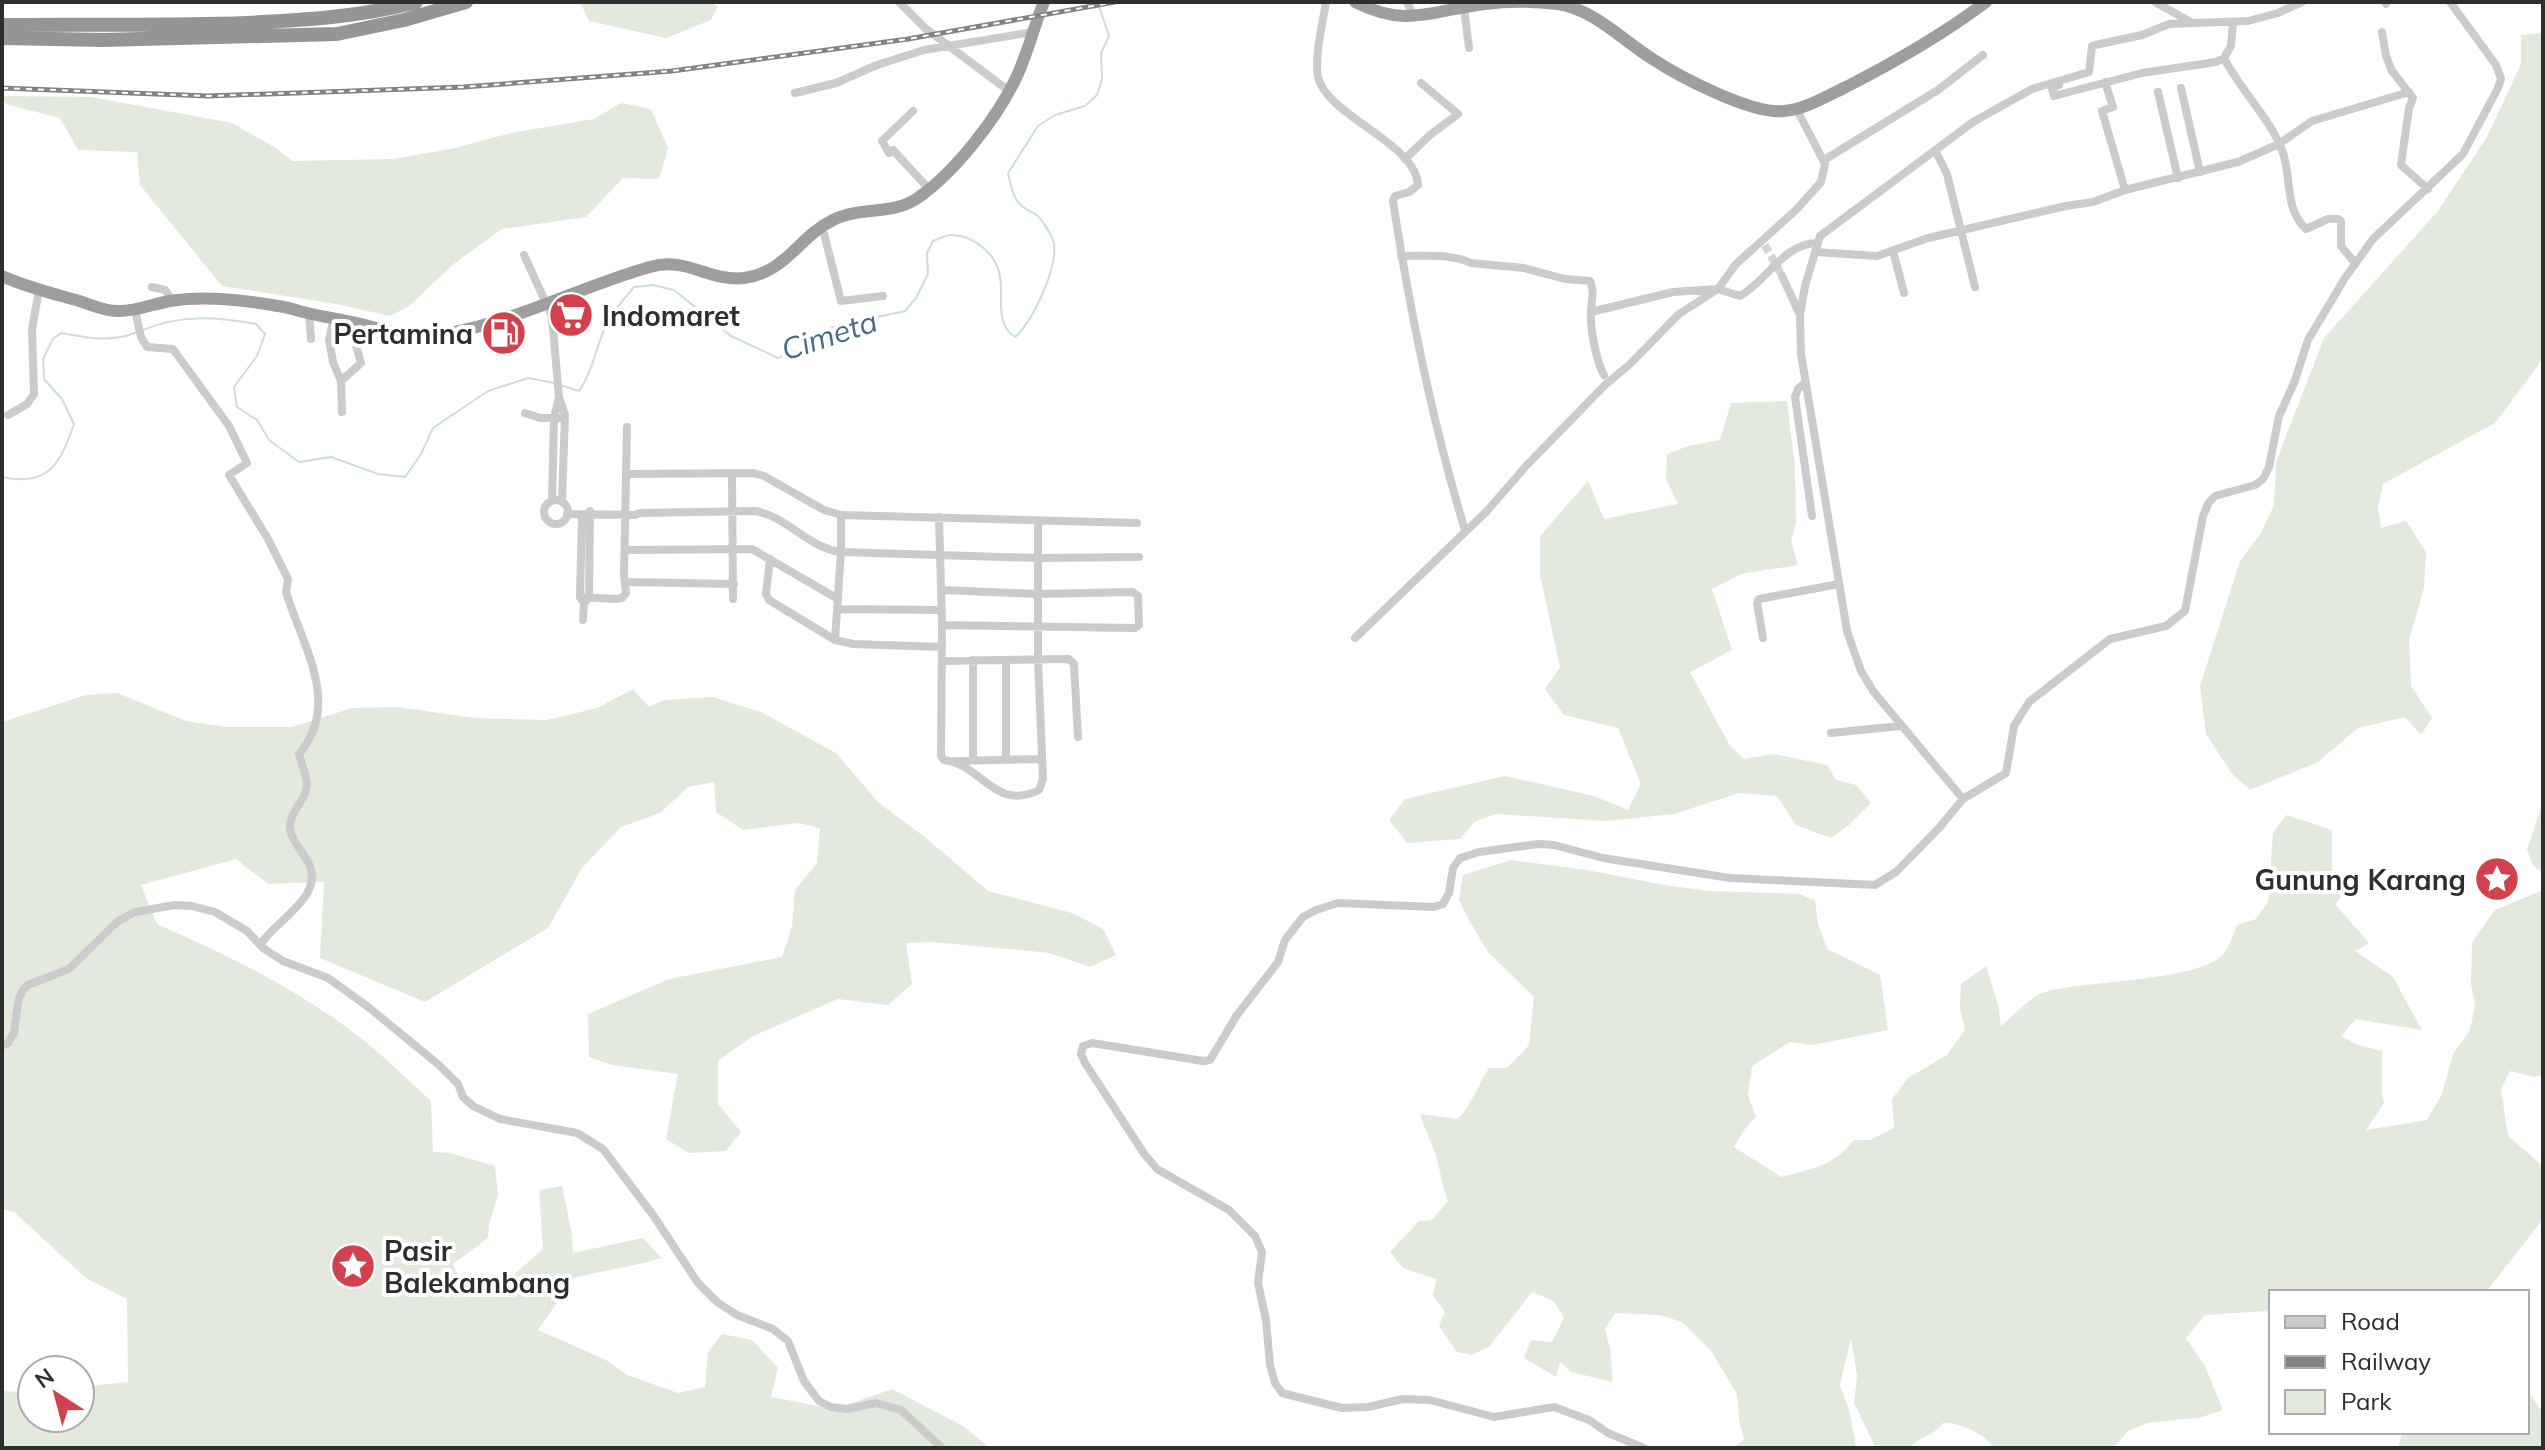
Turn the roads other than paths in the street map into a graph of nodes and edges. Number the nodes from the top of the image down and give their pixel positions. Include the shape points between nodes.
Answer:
1 (416, 2) edge
2 (466, 2) edge
3 (899, 2) edge
4 (1044, 2) edge
5 (1326, 2) edge
6 (1355, 2) edge
7 (1407, 2) edge
8 (1506, 2) edge
9 (1986, 2) edge
10 (2155, 2) edge
11 (2302, 2) edge
12 (2450, 2) edge
13 (1582, 6) edge
14 (1456, 7) edge
15 (1415, 17) junction
16 (2233, 22) junction
17 (2192, 23) junction
18 (2, 25) edge
19 (206, 32) junction
20 (1033, 32) junction
21 (2382, 32) dead end
22 (2, 38) edge
23 (948, 46) junction
24 (1469, 48) dead end
25 (1983, 55) dead end
26 (2224, 58) junction
27 (2075, 77) junction
28 (2105, 82) junction
29 (1421, 83) dead end
30 (2181, 88) dead end
31 (1009, 91) junction
32 (2158, 92) dead end
33 (2409, 92) junction
34 (795, 93) dead end
35 (1796, 108) junction
36 (913, 111) dead end
37 (2279, 144) junction
38 (1935, 150) junction
39 (1405, 159) junction
40 (1824, 160) junction
41 (2200, 172) junction
42 (2178, 178) junction
43 (929, 189) junction
44 (2428, 189) junction
45 (2125, 190) junction
46 (822, 226) junction
47 (1962, 231) junction
48 (1816, 248) junction
49 (1893, 251) junction
50 (524, 255) dead end
51 (1401, 256) junction
52 (2354, 262) junction
53 (2, 276) edge
54 (1782, 276) tunnel mouth
55 (152, 287) dead end
56 (1975, 287) dead end
57 (1718, 289) junction
58 (39, 290) junction
59 (1904, 293) dead end
60 (883, 296) dead end
61 (172, 300) junction
62 (546, 303) junction
63 (135, 310) junction
64 (1591, 312) junction
65 (309, 314) junction
66 (1800, 315) junction
67 (334, 317) junction
68 (352, 321) junction
69 (311, 339) dead end
70 (1604, 375) dead end
71 (341, 381) junction
72 (1804, 383) junction
73 (559, 394) junction
74 (342, 412) dead end
75 (525, 413) dead end
76 (8, 415) dead end
77 (554, 418) junction
78 (565, 418) junction
79 (627, 427) dead end
80 (628, 474) junction
81 (732, 474) junction
82 (552, 501) junction
83 (562, 502) junction
84 (733, 511) junction
85 (568, 513) junction
86 (587, 513) junction
87 (630, 513) junction
88 (841, 515) junction
89 (1812, 516) dead end
90 (939, 517) junction
91 (1038, 521) junction
92 (1137, 523) dead end
93 (1465, 530) junction
94 (734, 548) junction
95 (628, 550) junction
96 (841, 552) junction
97 (940, 554) junction
98 (1139, 557) dead end
99 (1038, 558) junction
100 (770, 559) junction
101 (627, 581) junction
102 (734, 584) junction
103 (1839, 584) junction
104 (942, 590) junction
105 (1037, 594) junction
106 (585, 599) junction
107 (733, 599) dead end
108 (838, 604) junction
109 (942, 610) junction
110 (583, 620) dead end
111 (942, 625) junction
112 (1038, 626) junction
113 (1355, 638) dead end
114 (1763, 638) dead end
115 (835, 640) junction
116 (942, 647) junction
117 (973, 660) junction
118 (1006, 660) junction
119 (1038, 660) junction
120 (942, 661) junction
121 (1900, 726) junction
122 (1831, 733) dead end
123 (1078, 737) dead end
124 (1006, 759) junction
125 (1042, 759) junction
126 (973, 760) junction
127 (954, 761) junction
128 (1963, 799) junction
129 (260, 945) junction
130 (2, 1046) edge
131 (942, 1448) edge
132 (1644, 1448) edge

1 - 19 highway
2 - 19 highway via 337,34
3 - 23 street
4 - 20 highway
5 - 39 street via 1317,69 1320,83
6 - 15 highway via 1388,15
7 - 15 street
8 - 13 highway
8 - 14 highway
9 - 35 highway via 1886,67
10 - 17 street
11 - 16 street
12 - 44 street via 2501,79 2463,154
13 - 35 highway via 1649,57 1698,84 1759,108
14 - 15 highway
14 - 24 street
16 - 17 street
16 - 26 street
17 - 27 street via 2164,25 2092,46 2089,72
18 - 19 highway
19 - 22 highway
20 - 23 street
20 - 31 highway
21 - 33 street via 2388,61
23 - 31 street
23 - 34 street
25 - 40 street
26 - 28 street
26 - 37 street
27 - 28 street via 2052,88 2052,95
27 - 38 street via 2032,89
28 - 45 street via 2113,107 2102,111
29 - 39 street via 1458,114
30 - 41 street
31 - 43 highway via 971,145
32 - 42 street
33 - 37 street via 2312,121
33 - 44 street via 2413,98 2401,165
35 - 40 street
36 - 43 street via 882,141
37 - 41 street
37 - 52 street via 2291,206 2300,224 2306,229 2328,219 2341,221 2341,246
38 - 47 street
38 - 48 street via 1820,236
39 - 51 street via 1418,184 1393,199
40 - 57 street via 1821,182 1736,264
41 - 42 street
42 - 45 street
43 - 46 highway via 898,208 850,214
44 - 52 street
45 - 47 street
46 - 60 street via 841,301
46 - 62 highway via 783,262 755,276 722,277 670,263
47 - 49 street
47 - 56 street
48 - 49 street via 1870,257
48 - 57 street via 1808,243 1786,255 1743,295
48 - 66 street
49 - 59 street
50 - 62 street
51 - 64 street via 1433,255 1590,281
51 - 93 street via 1442,456
52 - 128 street via 2308,340 2279,416 2263,479 2219,494 2205,508 2185,611 2166,626 2110,639 2037,695 2014,726 2006,773
53 - 58 highway
54 - 66 street
55 - 61 street via 165,290
57 - 64 street via 1673,292
57 - 93 street via 1679,314
58 - 63 highway via 113,311
58 - 76 street via 32,329 36,387 27,404
61 - 63 highway
61 - 65 highway via 237,301
62 - 68 highway via 428,336
62 - 73 street
63 - 129 street via 147,347 173,349 233,433 247,463 229,475 288,579 286,592 318,685 319,714 310,741 299,754 308,782 290,827 313,878 306,897
64 - 70 street
65 - 67 highway
65 - 69 street
66 - 72 street
67 - 68 highway
67 - 71 street via 329,340
68 - 71 street via 361,362
71 - 74 street
72 - 89 street via 1795,397
72 - 103 street
73 - 77 street
73 - 78 street
75 - 77 street
77 - 78 street
77 - 82 street
78 - 83 street
79 - 80 street
80 - 81 street
80 - 87 street
81 - 84 street
81 - 88 street via 764,476
82 - 83 street
82 - 85 street via 545,509 547,519 560,522
83 - 85 street
84 - 87 street
84 - 94 street
84 - 96 street via 767,513 820,546
85 - 86 street
86 - 87 street
86 - 106 street
87 - 95 street
88 - 90 street
88 - 96 street
90 - 91 street
90 - 97 street
91 - 92 street
91 - 99 street
93 - 113 street
94 - 95 street
94 - 100 street via 752,549
94 - 102 street
95 - 101 street
96 - 97 street
96 - 108 street
97 - 99 street
97 - 104 street
98 - 99 street
99 - 105 street
100 - 108 street
100 - 115 street via 769,600
101 - 102 street
101 - 106 street via 622,598
102 - 107 street
103 - 114 street via 1759,599
103 - 121 street via 1861,671
104 - 105 street
104 - 109 street
105 - 112 street
105 - 112 street via 1133,592 1139,610 1135,628
106 - 110 street
108 - 109 street
108 - 115 street
109 - 111 street
111 - 112 street
111 - 116 street
112 - 119 street
115 - 116 street
116 - 120 street
117 - 118 street
117 - 120 street
117 - 126 street
118 - 119 street
118 - 124 street
119 - 123 street via 1069,659 1074,664
119 - 125 street
120 - 127 street via 941,756
121 - 122 street
121 - 128 street
124 - 125 street
124 - 126 street
125 - 127 street via 1043,785 1020,795 996,792
126 - 127 street
128 - 132 street via 1896,872 1875,885 1730,878 1554,845 1479,852 1460,858 1453,868 1443,904 1338,903 1303,917 1210,1060 1083,1046 1085,1063 1157,1169 1229,1210 1255,1236 1262,1252 1258,1283 1270,1365 1282,1393 1342,1408 1430,1400 1494,1417 1554,1407
129 - 130 street via 238,925 205,908 175,905 135,912 117,922 69,969 22,991 14,1033
129 - 131 street via 283,961 328,978 367,1006 439,1065 473,1106 500,1119 577,1133 603,1149 698,1283 737,1315 788,1341 804,1381 819,1401 847,1409 876,1403 901,1410

